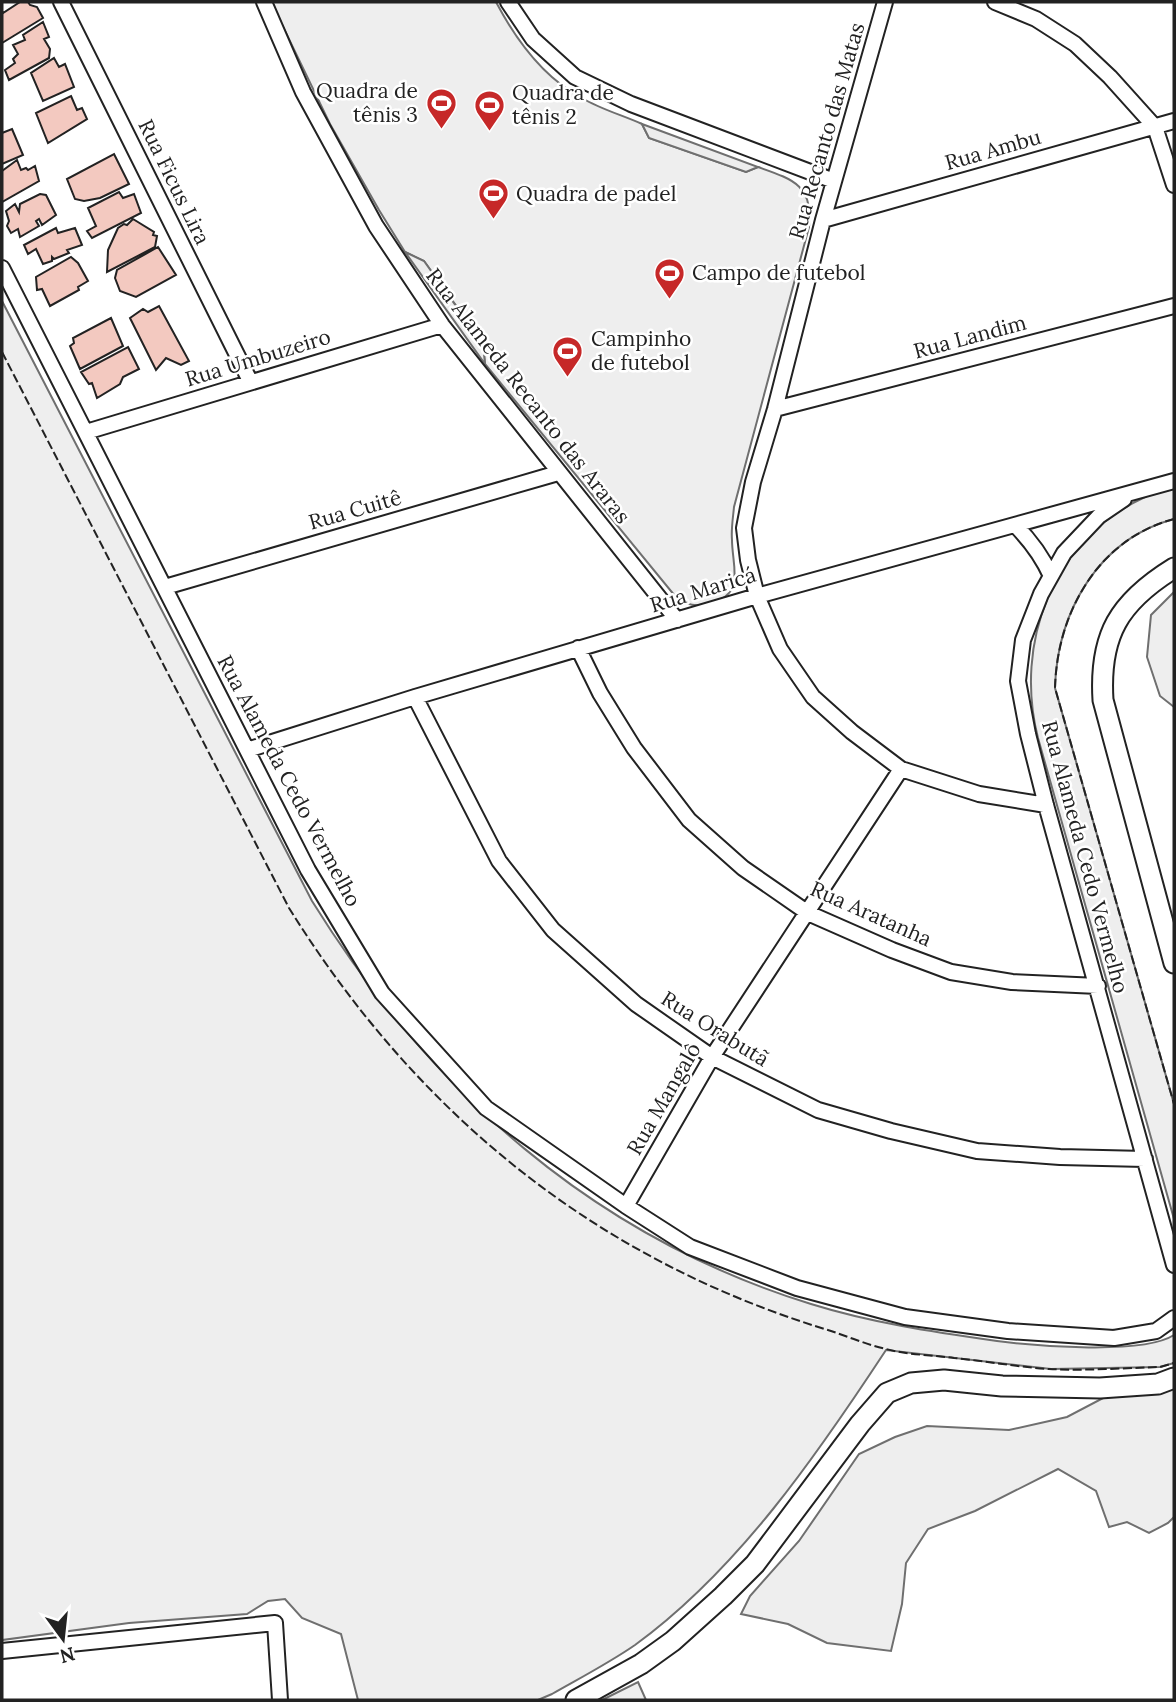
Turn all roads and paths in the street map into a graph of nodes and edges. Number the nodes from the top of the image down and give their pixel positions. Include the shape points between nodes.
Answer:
1 (61, 2) edge
2 (264, 2) edge
3 (508, 2) edge
4 (885, 2) edge
5 (995, 2) edge
6 (1174, 121) edge
7 (1155, 127) junction
8 (834, 181) junction
9 (1174, 185) edge
10 (823, 220) junction
11 (2, 268) edge
12 (1174, 306) edge
13 (442, 325) junction
14 (250, 381) junction
15 (775, 409) junction
16 (86, 432) junction
17 (558, 473) junction
18 (1174, 481) edge
19 (1134, 492) junction
20 (1015, 525) junction
21 (1174, 568) edge
22 (1051, 576) junction
23 (165, 587) junction
24 (757, 596) junction
25 (677, 621) junction
26 (578, 648) junction
27 (415, 697) junction
28 (247, 750) junction
29 (901, 769) junction
30 (1046, 805) junction
31 (808, 913) junction
32 (1174, 963) edge
33 (1098, 986) junction
34 (712, 1057) junction
35 (1145, 1159) junction
36 (626, 1206) junction
37 (1174, 1265) edge
38 (1174, 1318) edge
39 (1174, 1378) edge
40 (2, 1651) edge
41 (280, 1700) edge
42 (576, 1700) edge

1 - 14 street, Rua Ficus Lira
2 - 13 street, Rua Alameda Recanto das Araras via 303,92 376,226
3 - 8 street via 533,39 575,77 631,104
4 - 8 street, Rua Recanto das Matas
5 - 7 street via 1036,19 1075,44
6 - 7 street, Rua Ambu
7 - 9 street
7 - 10 street, Rua Ambu
8 - 10 street, Rua Recanto das Matas
10 - 15 street, Rua Recanto das Matas
11 - 16 street, Rua Alameda Cedo Vermelho
12 - 15 street, Rua Landim
13 - 14 street, Rua Umbuzeiro
13 - 17 street, Rua Alameda Recanto das Araras
14 - 16 street, Rua Umbuzeiro
15 - 24 street, Rua Recanto das Matas via 744,528
16 - 23 street, Rua Alameda Cedo Vermelho
17 - 23 street, Rua Cuitê
17 - 25 street, Rua Alameda Recanto das Araras
18 - 19 street, Rua Maricá
19 - 20 street, Rua Maricá
19 - 22 street, Rua Alameda Cedo Vermelho via 1099,516 1064,553
20 - 22 street via 1031,541
20 - 24 street, Rua Maricá
21 - 32 street via 1128,603 1114,625 1102,677 1103,700
22 - 30 street, Rua Alameda Cedo Vermelho via 1023,640 1018,681
23 - 28 street, Rua Alameda Cedo Vermelho
24 - 25 street, Rua Maricá
24 - 29 street, Rua Recanto das Matas via 780,649 813,697
25 - 26 street, Rua Maricá
26 - 27 street, Rua Maricá
26 - 31 street, Rua Aratanha via 634,748 690,820 743,868
27 - 28 street, Rua Maricá
27 - 34 street, Rua Orabutã via 499,861 553,930 636,1004
28 - 36 street, Rua Alameda Cedo Vermelho via 308,870 382,993 486,1108
29 - 30 street, Rua Recanto das Matas via 979,794
29 - 31 street, Rua Mangalô
30 - 33 street, Rua Alameda Cedo Vermelho
31 - 33 street, Rua Aratanha via 951,972 1012,982
31 - 34 street, Rua Mangalô
33 - 35 street, Rua Alameda Cedo Vermelho
34 - 35 street, Rua Orabutã via 818,1110 891,1132 977,1151
34 - 36 street, Rua Mangalô
35 - 37 street, Rua Alameda Cedo Vermelho
36 - 38 street, Rua Alameda Cedo Vermelho via 690,1247 797,1288 905,1317 1008,1331 1114,1338 1156,1331
39 - 42 street via 1158,1384 1100,1388 944,1380 911,1383 887,1393 755,1564 723,1596 641,1664
40 - 41 street via 275,1623

